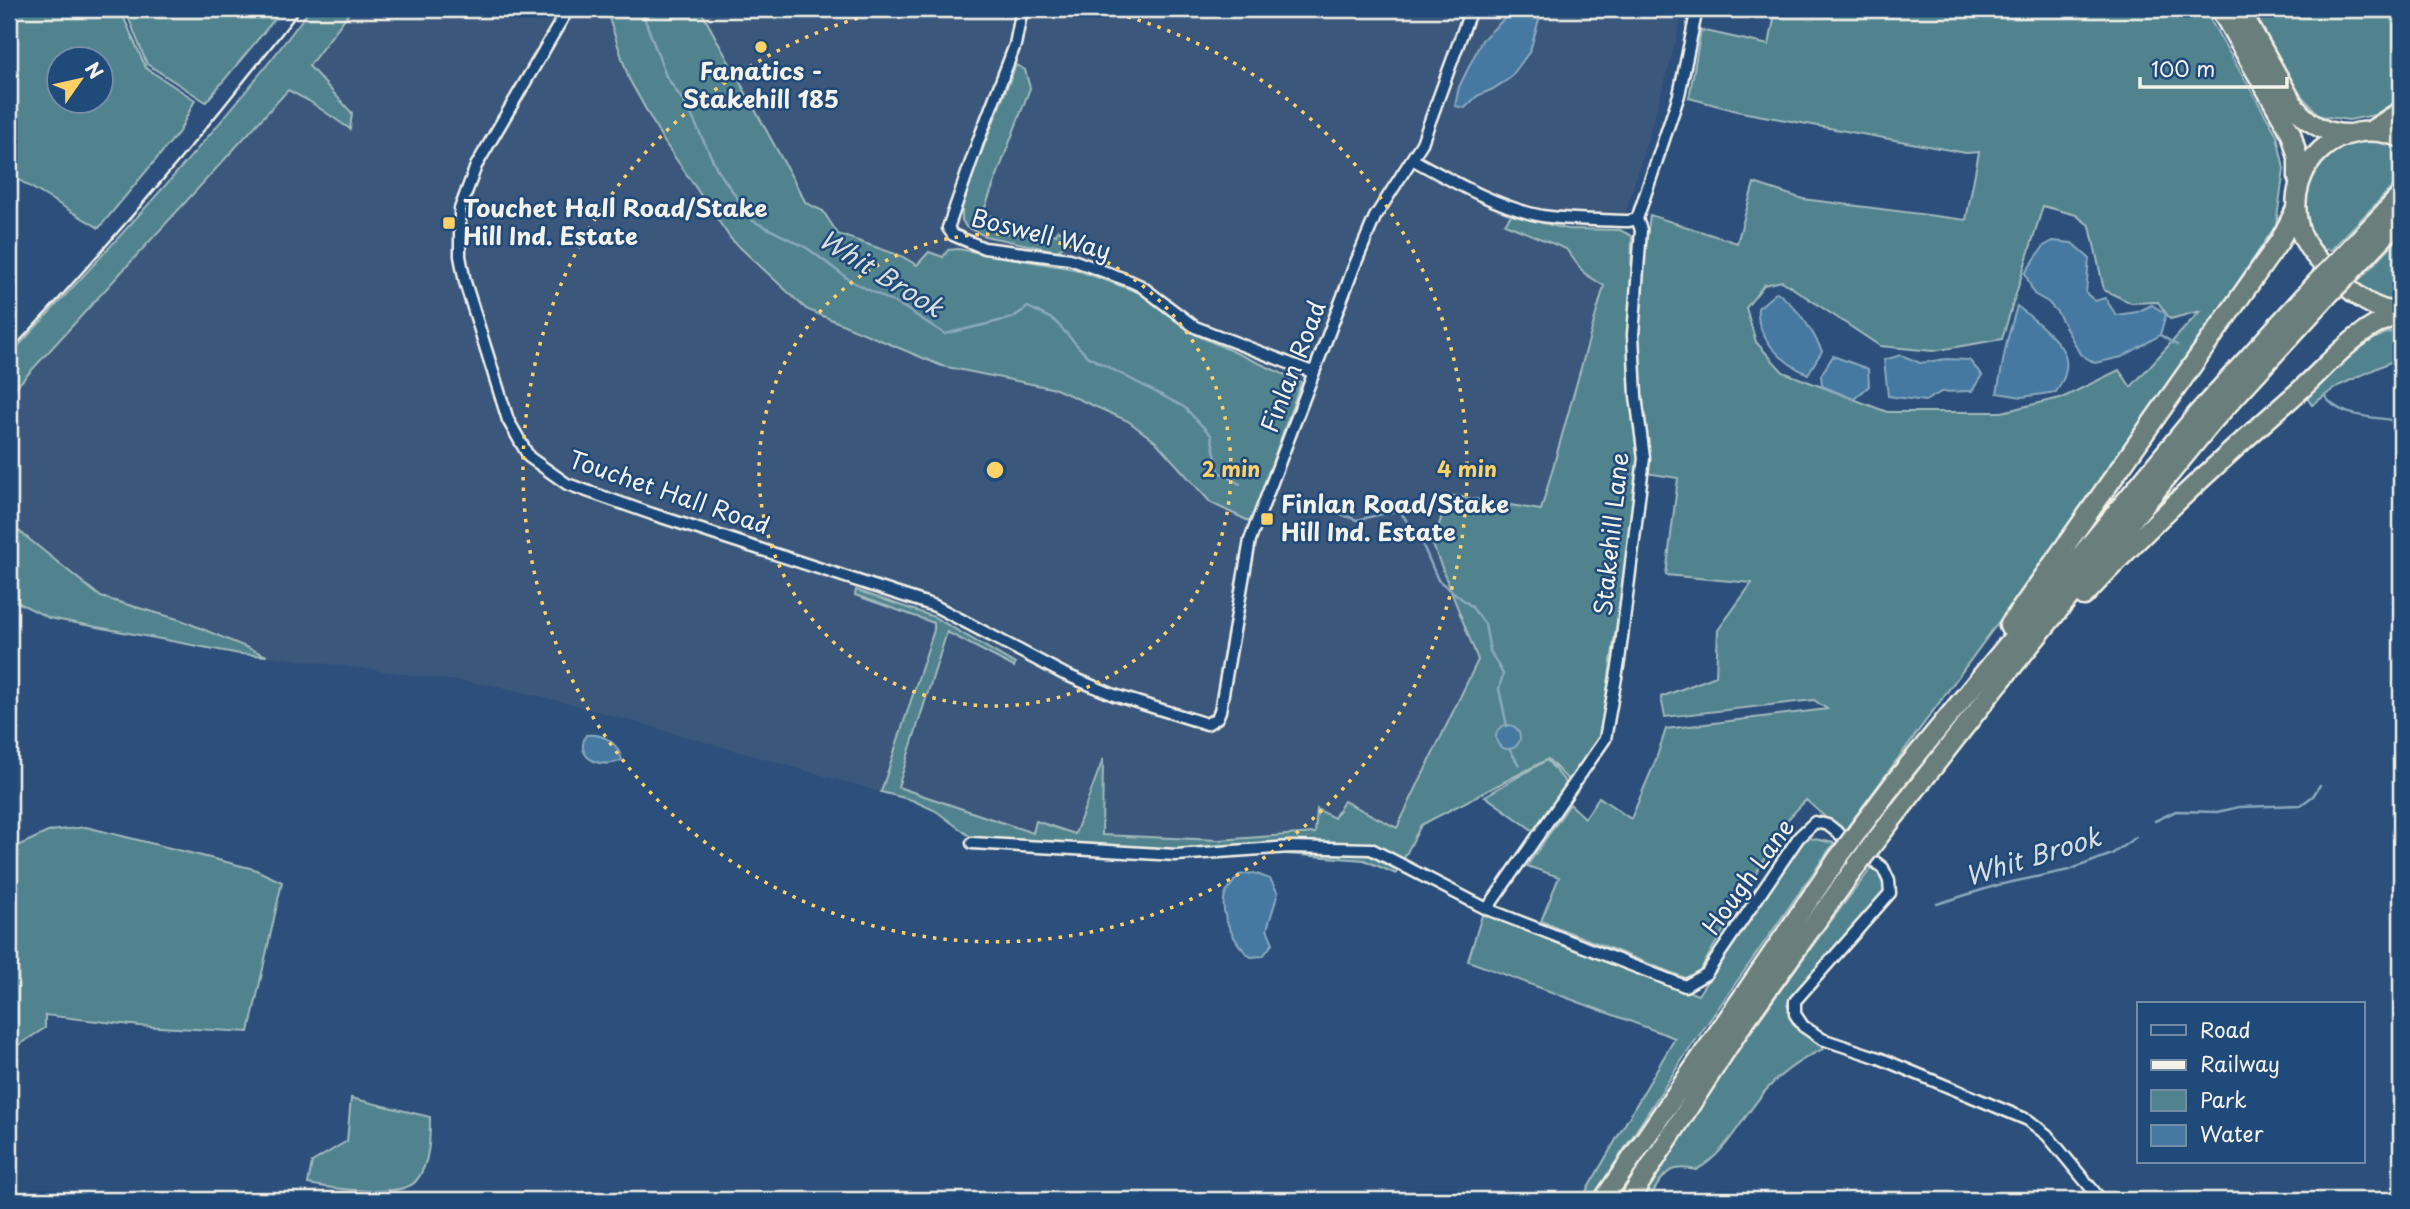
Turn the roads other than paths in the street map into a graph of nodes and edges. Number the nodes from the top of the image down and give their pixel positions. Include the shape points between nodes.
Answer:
1 (568, 9) edge
2 (1022, 9) edge
3 (1471, 9) edge
4 (1696, 9) edge
5 (2220, 9) edge
6 (2240, 9) edge
7 (2401, 111) edge
8 (2370, 131) junction
9 (2348, 134) junction
10 (2401, 138) edge
11 (1412, 159) junction
12 (2401, 195) edge
13 (2296, 201) junction
14 (1637, 219) junction
15 (2401, 219) edge
16 (2342, 269) junction
17 (2325, 286) junction
18 (2401, 313) edge
19 (1312, 372) junction
20 (1212, 722) joint
21 (1939, 759) junction
22 (1897, 779) junction
23 (972, 843) dead end
24 (1487, 909) junction
25 (1603, 1200) edge
26 (1629, 1200) edge
27 (2101, 1200) edge

1 - 20 street, Touchet Hall Road via 476,166 460,209 465,282 508,421 529,457 567,484 935,606 1114,695 1201,723
2 - 19 street, Boswell Way via 1015,45 948,228 953,235 984,248 1070,259 1130,281 1195,327
3 - 11 street, Finlan Road
4 - 14 street, Stakehill Lane via 1679,95
5 - 13 highway via 2291,133 2298,158
6 - 9 highway via 2306,120 2326,131
7 - 8 highway
8 - 9 highway
8 - 10 highway
9 - 13 highway via 2314,156 2303,173
11 - 14 street via 1525,212
11 - 19 street, Finlan Road via 1375,217
12 - 16 highway
13 - 18 highway via 2299,229 2321,263 2366,303
13 - 22 highway via 2279,242
14 - 24 street, Stakehill Lane via 1641,230 1633,365 1644,458 1605,739
15 - 16 highway
16 - 17 highway, bridge
17 - 21 highway
17 - 22 highway via 2198,413
18 - 21 highway via 2356,338 2143,533
19 - 20 street, Finlan Road via 1250,540 1220,711
21 - 26 highway, bridge via 1742,1025
22 - 25 highway, bridge
23 - 24 street via 1176,855 1290,847 1371,849
24 - 27 street, Hough Lane via 1685,986 1706,974 1799,837 1815,822 1828,825 1883,868 1890,893 1795,1001 1795,1014 1803,1026 1822,1039 2028,1120 2047,1135

